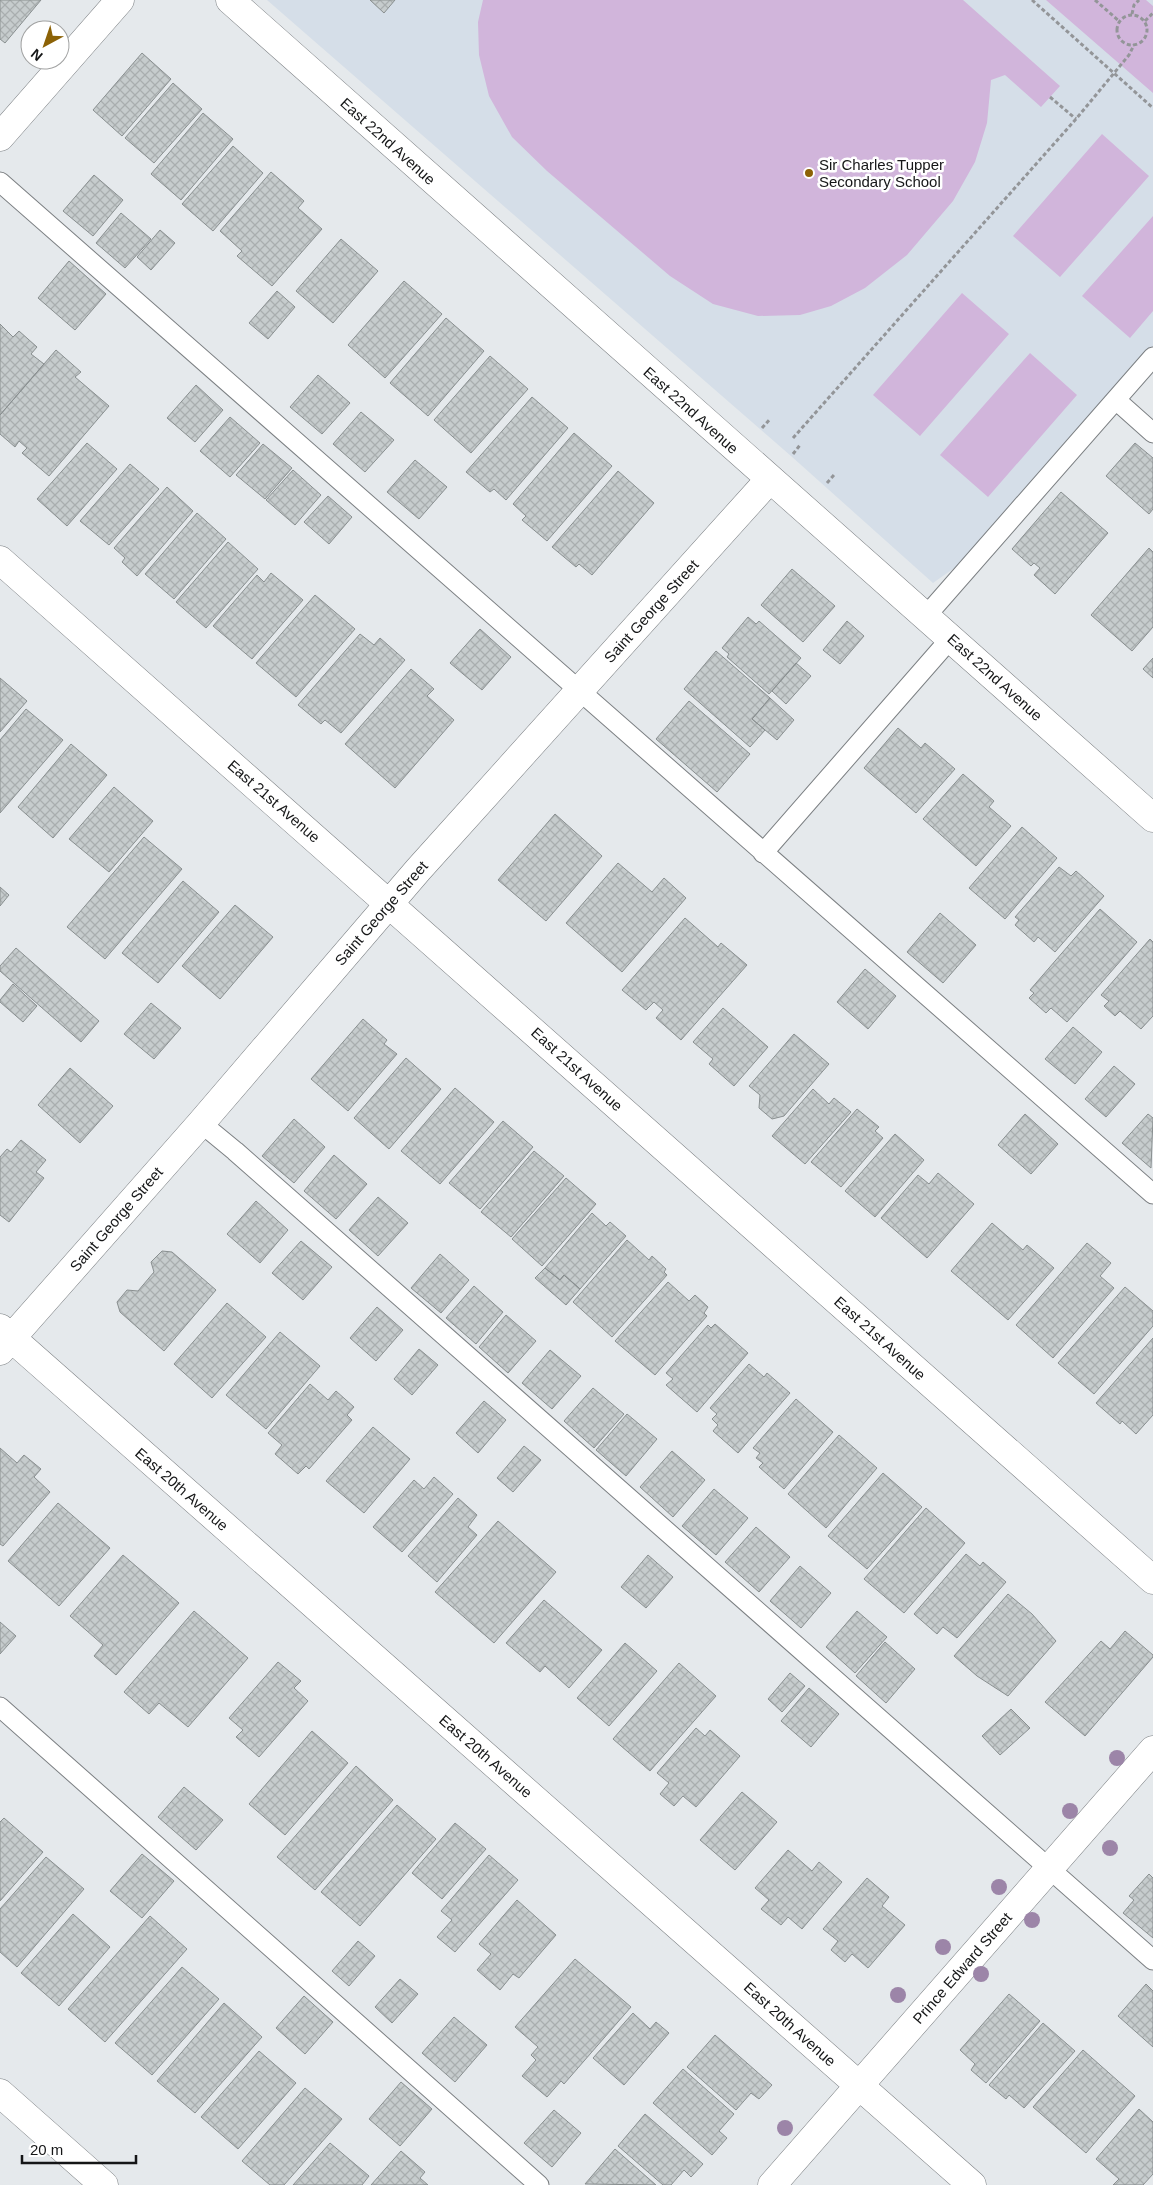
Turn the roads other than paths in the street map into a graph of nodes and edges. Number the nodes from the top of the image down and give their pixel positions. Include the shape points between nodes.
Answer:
1 (120, 0) edge
2 (230, 0) edge
3 (0, 137) edge
4 (0, 182) edge
5 (1153, 357) edge
6 (1116, 400) junction
7 (1153, 433) edge
8 (769, 480) junction
9 (0, 560) edge
10 (926, 616) junction
11 (951, 638) junction
12 (580, 691) junction
13 (1153, 818) edge
14 (764, 853) junction
15 (389, 903) junction
16 (201, 1123) junction
17 (1153, 1194) edge
18 (4, 1339) edge
19 (1153, 1580) edge
20 (0, 1707) edge
21 (1153, 1750) edge
22 (1049, 1869) junction
23 (1153, 1960) edge
24 (859, 2086) junction
25 (0, 2093) edge
26 (104, 2185) edge
27 (539, 2185) edge
28 (772, 2185) edge
29 (972, 2185) edge

1 - 3 street
2 - 8 street, East 22nd Avenue
4 - 12 lane
5 - 6 lane
6 - 7 lane
6 - 10 lane
8 - 10 street, East 22nd Avenue
8 - 12 street, Saint George Street
9 - 15 street, East 21st Avenue
10 - 11 street, East 22nd Avenue
11 - 13 street, East 22nd Avenue
11 - 14 lane
12 - 14 lane
12 - 15 street, Saint George Street
14 - 17 lane
15 - 16 street, Saint George Street
15 - 19 street, East 21st Avenue
16 - 18 street, Saint George Street
16 - 22 lane
18 - 24 street, East 20th Avenue
20 - 27 lane
21 - 22 street, Prince Edward Street
22 - 23 lane
22 - 24 street, Prince Edward Street
24 - 28 street, Prince Edward Street
24 - 29 street, East 20th Avenue
25 - 26 street

